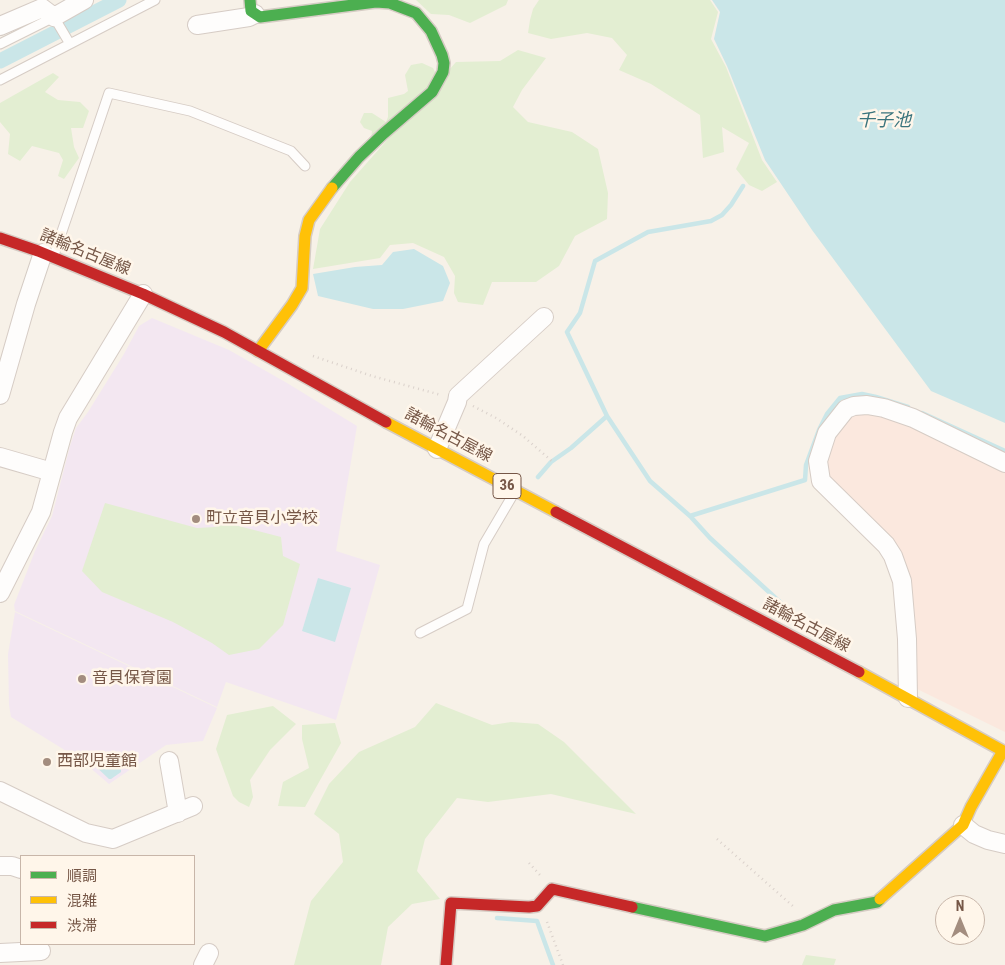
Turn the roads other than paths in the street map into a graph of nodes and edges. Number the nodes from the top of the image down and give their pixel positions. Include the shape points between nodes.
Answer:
1 (84, 0) edge
2 (155, 0) edge
3 (376, 1) edge
4 (252, 7) edge
5 (54, 17) junction
6 (197, 25) dead end
7 (0, 26) edge
8 (0, 44) edge
9 (70, 44) junction
10 (0, 80) edge
11 (305, 166) dead end
12 (0, 238) edge
13 (48, 255) junction
14 (142, 294) junction
15 (544, 317) dead end
16 (258, 351) junction
17 (0, 395) edge
18 (437, 449) junction
19 (0, 457) edge
20 (1005, 463) edge
21 (52, 472) junction
22 (516, 490) junction
23 (0, 593) edge
24 (420, 633) dead end
25 (908, 698) junction
26 (1004, 751) edge
27 (169, 761) dead end
28 (0, 792) edge
29 (963, 825) junction
30 (1005, 844) edge
31 (0, 866) edge
32 (20, 869) edge
33 (0, 953) edge
34 (41, 953) edge
35 (446, 965) edge

1 - 5 street
2 - 9 lane
3 - 4 street via 260,16
3 - 16 street via 416,13 431,30 442,55 443,72 432,92 383,134 334,185 309,220 302,288
4 - 6 street via 249,17
5 - 7 street via 42,8
5 - 8 lane
5 - 9 lane
9 - 10 lane
11 - 13 lane via 291,151 190,111 108,93
12 - 13 street, 諸輪名古屋線 / 36
13 - 14 street, 諸輪名古屋線 / 36
13 - 17 street via 26,304
14 - 16 street, 諸輪名古屋線 / 36
14 - 21 street via 68,418
15 - 18 street via 458,396
16 - 18 street, 諸輪名古屋線 / 36
18 - 22 street, 諸輪名古屋線 / 36
19 - 21 street
20 - 25 street via 913,418 867,405 846,409 827,433 818,461 821,481 886,544 902,581
21 - 23 street via 41,512
22 - 24 lane via 484,544 467,609
22 - 25 street, 諸輪名古屋線 / 36
25 - 26 street, 諸輪名古屋線 / 36
26 - 29 street
27 - 28 street via 185,809 113,839 86,833
29 - 30 street via 974,834
29 - 35 street via 877,902 834,910 806,924 764,936 552,889 537,906 529,908 451,903
31 - 32 street
33 - 34 street

